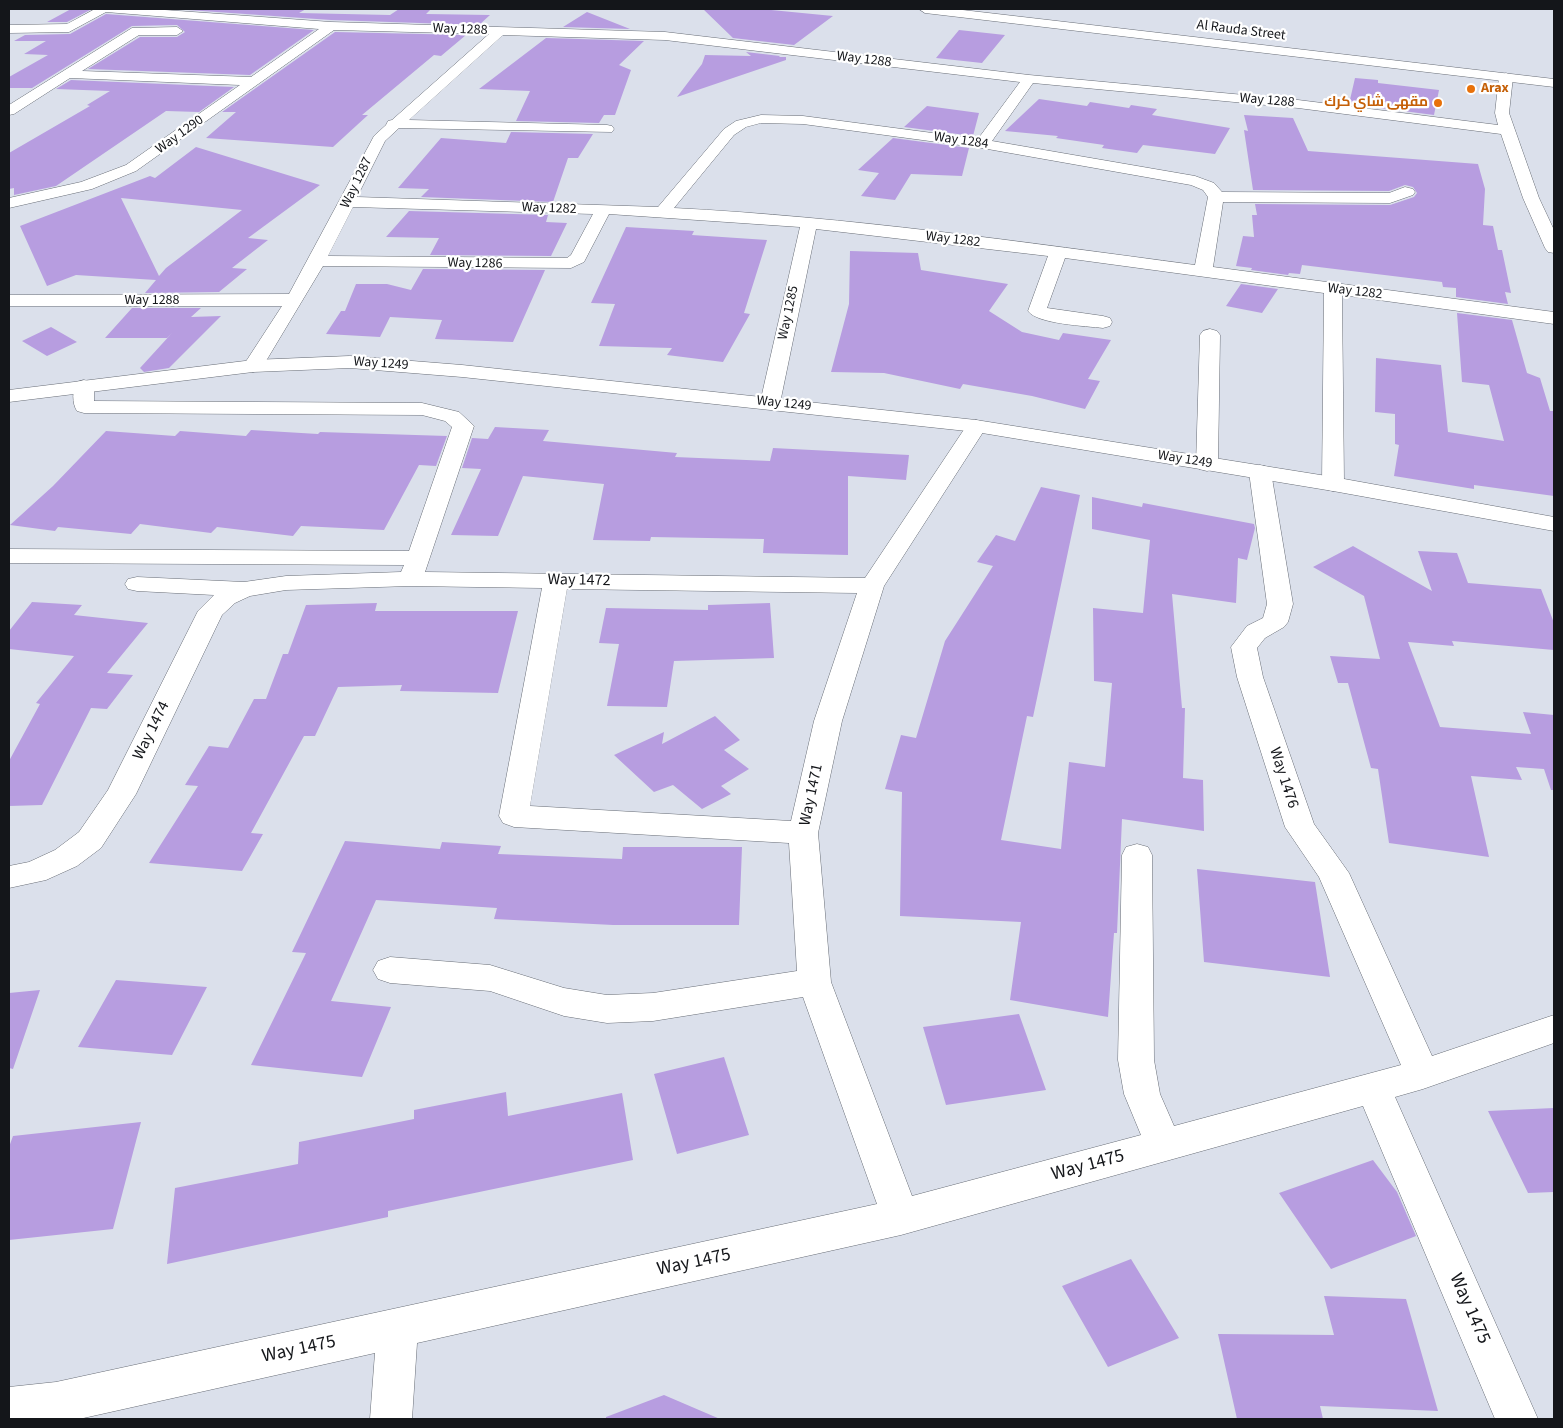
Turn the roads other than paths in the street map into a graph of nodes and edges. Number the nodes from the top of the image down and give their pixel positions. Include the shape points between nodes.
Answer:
1 (103, 9) edge
2 (108, 9) edge
3 (924, 9) edge
4 (972, 11) edge
5 (219, 18) junction
6 (331, 26) junction
7 (9, 29) edge
8 (500, 31) junction
9 (68, 74) junction
10 (1506, 77) junction
11 (1029, 79) junction
12 (253, 81) junction
13 (1554, 83) edge
14 (9, 111) edge
15 (393, 124) junction
16 (607, 129) dead end
17 (1507, 130) junction
18 (982, 144) junction
19 (1407, 192) dead end
20 (1216, 198) junction
21 (348, 202) junction
22 (9, 203) edge
23 (603, 211) junction
24 (662, 212) junction
25 (809, 223) junction
26 (1554, 248) edge
27 (1058, 252) junction
28 (317, 261) junction
29 (1203, 272) junction
30 (1333, 289) junction
31 (9, 300) edge
32 (295, 300) junction
33 (1554, 318) edge
34 (1104, 322) dead end
35 (1210, 335) dead end
36 (252, 366) junction
37 (84, 386) junction
38 (9, 396) edge
39 (770, 403) junction
40 (976, 426) junction
41 (1207, 464) junction
42 (1260, 472) junction
43 (1332, 484) junction
44 (1554, 524) edge
45 (9, 556) edge
46 (415, 569) junction
47 (556, 581) junction
48 (286, 583) joint
49 (137, 584) dead end
50 (872, 586) junction
51 (244, 589) junction
52 (803, 832) junction
53 (1137, 855) dead end
54 (9, 877) edge
55 (390, 970) dead end
56 (814, 982) junction
57 (1554, 1030) edge
58 (1423, 1074) junction
59 (1373, 1088) junction
60 (1165, 1145) junction
61 (901, 1217) junction
62 (397, 1328) junction
63 (9, 1408) edge
64 (54, 1411) edge
65 (391, 1419) edge
66 (1517, 1419) edge

1 - 7 street via 69,28
2 - 5 street, Way 1288
3 - 4 street, Al Rauda Street
4 - 10 street, Al Rauda Street
5 - 6 street, Way 1288
5 - 9 street via 197,30 136,31
6 - 8 street, Way 1288
6 - 12 street, Way 1290
8 - 11 street, Way 1288 via 665,36
8 - 15 street, Way 1287
9 - 12 street
9 - 14 street
10 - 13 street, Al Rauda Street
10 - 17 street via 1502,113
11 - 17 street, Way 1288 via 1298,104
11 - 18 street
12 - 22 street, Way 1290 via 147,159 124,172 79,188
15 - 16 street
15 - 21 street, Way 1287 via 378,139
17 - 26 street via 1539,199
18 - 20 street, Way 1284 via 1196,181 1210,187
18 - 24 street, Way 1284 via 803,120 761,119 741,124 729,132
19 - 20 street via 1390,198
20 - 29 street
21 - 23 street, Way 1282
21 - 28 street, Way 1287
23 - 24 street, Way 1282
23 - 28 street, Way 1286 via 578,258 571,263
24 - 25 street, Way 1282
25 - 27 street, Way 1282
25 - 39 street, Way 1285
27 - 29 street, Way 1282
27 - 34 street via 1037,311
28 - 32 street, Way 1287
29 - 30 street, Way 1282
30 - 33 street, Way 1282
30 - 43 street
31 - 32 street, Way 1288
32 - 36 street, Way 1287
35 - 41 street
36 - 37 street, Way 1249
36 - 39 street, Way 1249 via 350,362 462,370
37 - 38 street, Way 1249
37 - 46 street via 84,407 422,409 452,416 463,426
39 - 40 street, Way 1249
40 - 41 street, Way 1249
40 - 50 street, Way 1471
41 - 42 street, Way 1249
42 - 43 street, Way 1249
42 - 58 street, Way 1476 via 1280,604 1275,622 1256,632 1244,647 1250,677 1300,827 1334,873
43 - 44 street, Way 1249
45 - 46 street
46 - 47 street, Way 1472
46 - 48 street, Way 1472
47 - 50 street, Way 1472
47 - 52 street via 514,816
48 - 51 street, Way 1474
49 - 51 street
50 - 52 street, Way 1471 via 828,721
51 - 54 street, Way 1474 via 211,611 121,794 90,840 66,858 35,872
52 - 56 street, Way 1471
53 - 60 street via 1136,1060 1142,1098
55 - 56 street via 490,978 564,1002 607,1009 652,1007
56 - 61 street, Way 1471
57 - 58 street, Way 1475
58 - 59 street, Way 1475
59 - 60 street, Way 1475
59 - 66 street, Way 1475
60 - 61 street, Way 1475
61 - 62 street, Way 1475
62 - 64 street, Way 1475
62 - 65 street
63 - 64 street, Way 1475

